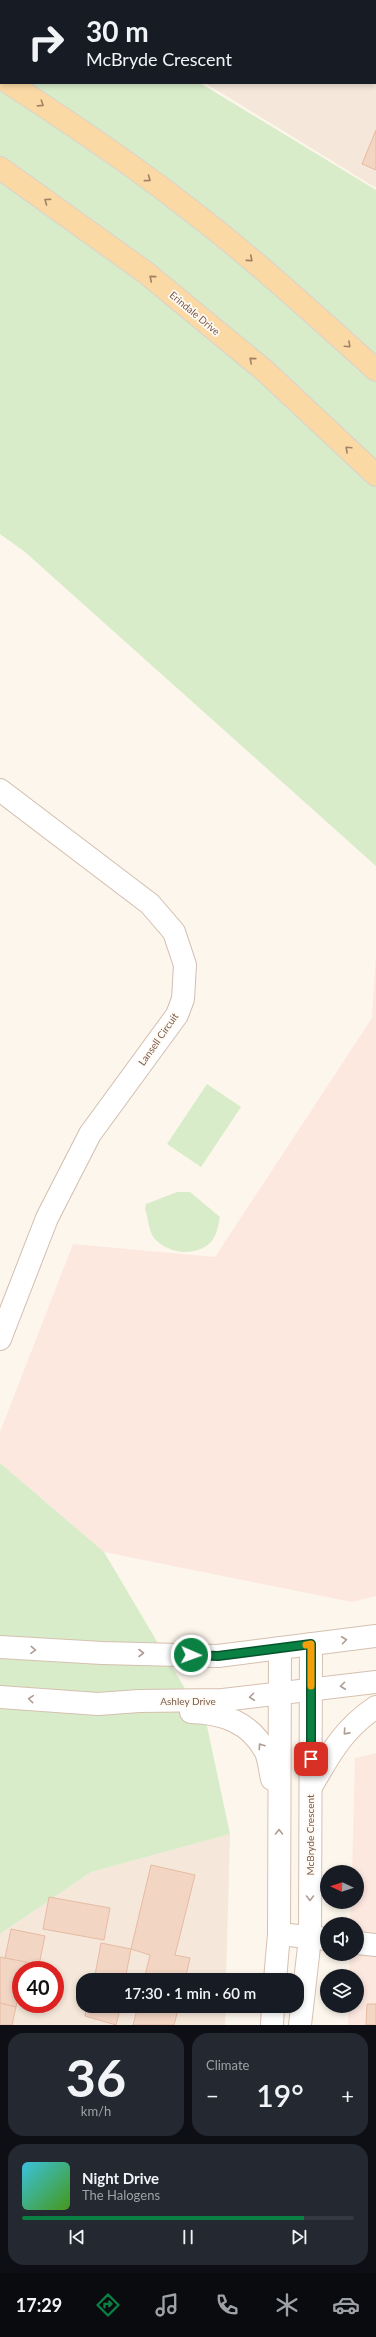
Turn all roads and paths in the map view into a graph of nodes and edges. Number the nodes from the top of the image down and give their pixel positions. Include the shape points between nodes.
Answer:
1 (11, 84) edge
2 (0, 168) edge
3 (376, 370) edge
4 (376, 475) edge
5 (0, 790) edge
6 (0, 1339) edge
7 (376, 1636) edge
8 (311, 1644) junction
9 (0, 1648) edge
10 (280, 1648) junction
11 (376, 1682) edge
12 (311, 1690) junction
13 (280, 1694) junction
14 (0, 1697) edge
15 (139, 1701) junction
16 (376, 1707) edge
17 (310, 1789) junction
18 (280, 1809) junction
19 (279, 1934) junction
20 (318, 1938) edge
21 (364, 1943) edge
22 (376, 1944) edge
23 (276, 1973) edge
24 (273, 2013) edge
25 (272, 2025) edge
26 (300, 2025) edge

1 -> 3 main road via 60,116 185,206 307,307
4 -> 2 main road, Erindale Drive via 265,371 145,272
5 - 6 street, Lansell Circuit via 150,904 174,932 185,965 183,999 177,1015 90,1134 47,1218
8 -> 7 street
8 - 10 street
8 - 12 street, McBryde Crescent
9 -> 10 street via 218,1656
10 - 13 street
11 -> 12 street, Ashley Drive
12 - 13 street, Ashley Drive
12 - 17 street, McBryde Crescent
13 -> 15 street, Ashley Drive via 223,1700
13 - 18 street
15 -> 14 street, Ashley Drive via 98,1704
18 -> 15 street via 266,1753 251,1731 212,1713 173,1712
16 -> 17 street via 358,1719 335,1745
17 -> 20 street, McBryde Crescent
19 -> 18 street
19 - 20 street
19 - 23 street
20 - 26 street, McBryde Crescent
21 - 22 street
24 - 25 street

